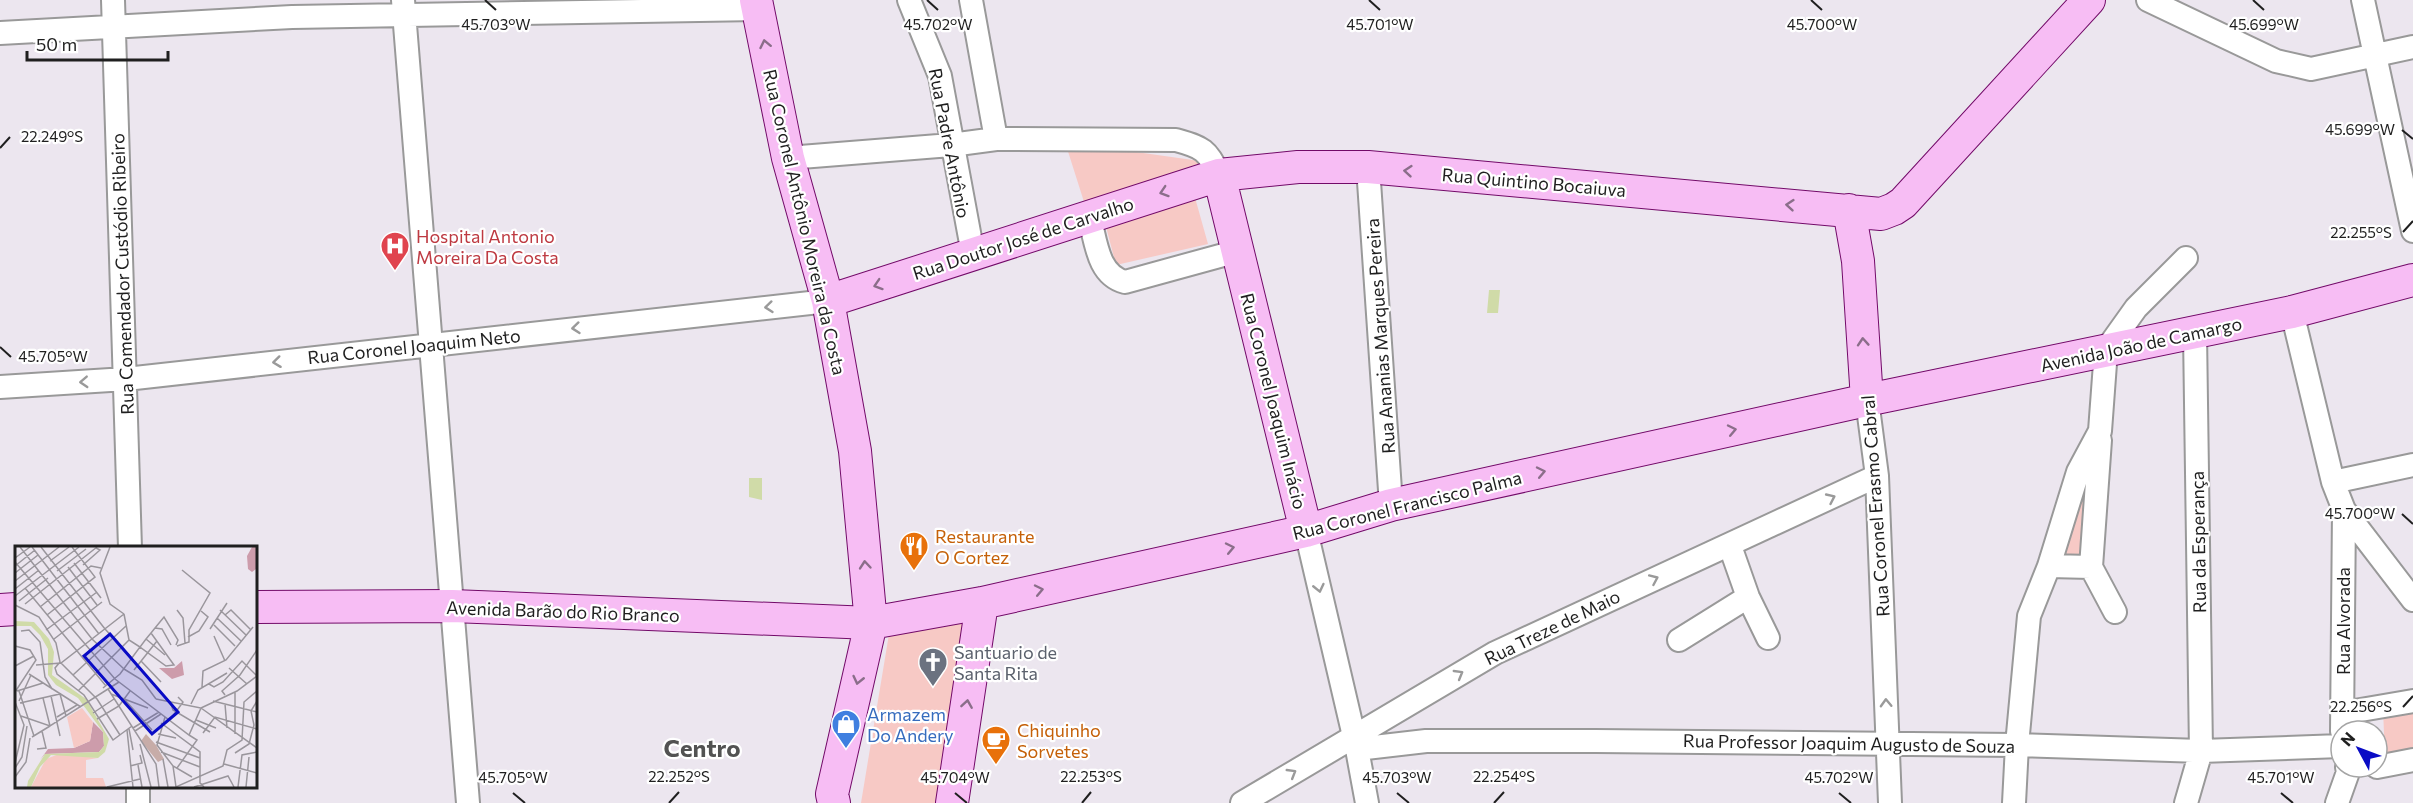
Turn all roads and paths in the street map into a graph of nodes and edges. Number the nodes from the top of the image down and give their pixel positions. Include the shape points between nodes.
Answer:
1 (113, 0) edge
2 (909, 0) edge
3 (971, 0) edge
4 (2089, 0) edge
5 (2148, 0) edge
6 (2363, 0) edge
7 (757, 5) edge
8 (403, 8) edge
9 (114, 27) junction
10 (0, 33) edge
11 (2413, 47) edge
12 (2374, 56) junction
13 (996, 139) junction
14 (951, 145) junction
15 (788, 158) junction
16 (1368, 167) junction
17 (1219, 175) junction
18 (1849, 210) junction
19 (1089, 216) junction
20 (2413, 231) edge
21 (1238, 251) junction
22 (973, 254) junction
23 (2186, 258) dead end
24 (2413, 280) edge
25 (828, 301) junction
26 (2292, 312) junction
27 (2195, 333) junction
28 (429, 344) junction
29 (2106, 350) junction
30 (126, 379) junction
31 (0, 387) edge
32 (1867, 400) junction
33 (2100, 431) junction
34 (2413, 465) edge
35 (1876, 476) junction
36 (2333, 482) junction
37 (1391, 505) junction
38 (2344, 510) junction
39 (1305, 531) junction
40 (130, 546) edge
41 (1730, 546) junction
42 (2049, 566) junction
43 (2091, 567) junction
44 (1748, 597) junction
45 (2413, 600) edge
46 (982, 603) junction
47 (452, 606) junction
48 (256, 607) edge
49 (15, 609) edge
50 (0, 610) edge
51 (2115, 612) dead end
52 (871, 623) junction
53 (1768, 638) dead end
54 (1679, 640) dead end
55 (2413, 700) edge
56 (2342, 719) edge
57 (2352, 719) edge
58 (1355, 742) junction
59 (1888, 744) junction
60 (2017, 745) junction
61 (2329, 746) edge
62 (2201, 751) junction
63 (2413, 760) edge
64 (2389, 765) edge
65 (2345, 779) edge
66 (468, 803) edge
67 (834, 803) edge
68 (952, 803) edge
69 (1242, 803) edge
70 (1367, 803) edge
71 (1890, 803) edge
72 (2014, 803) edge
73 (2186, 803) edge
74 (2337, 803) edge

1 - 9 street, Rua Comendador Custódio Ribeiro
2 - 14 street, Rua Padre Antônio via 940,76
3 - 13 street
4 - 18 main road, Rua Quintino Bocaiuva via 1903,203 1881,213
5 - 12 street via 2276,61 2310,69
6 - 12 street
7 - 8 street
15 -> 7 main road, Rua Coronel Antônio Moreira da Costa
8 - 9 street
8 - 28 street
9 - 10 street
9 - 30 street, Rua Comendador Custódio Ribeiro
11 - 12 street
12 - 20 street
13 - 14 street
13 - 17 street via 1176,140 1211,156
14 - 15 street
14 - 22 street, Rua Padre Antônio
15 - 25 main road, Rua Coronel Antônio Moreira da Costa
16 - 17 main road, Rua Quintino Bocaiuva via 1299,167
18 -> 16 main road, Rua Quintino Bocaiuva
16 - 37 street, Rua Ananias Marques Pereira
17 -> 19 main road, Rua Doutor José de Carvalho
17 - 21 main road, Rua Coronel Joaquim Inácio
32 -> 18 main road, Rua Coronel Erasmo Cabral via 1858,261
19 - 21 street via 1103,266 1115,279 1125,282
19 - 22 main road, Rua Doutor José de Carvalho
21 - 39 main road, Rua Coronel Joaquim Inácio
22 -> 25 main road, Rua Doutor José de Carvalho
23 - 29 street via 2136,309
24 - 26 main road, Avenida João de Camargo
25 -> 28 street, Rua Coronel Joaquim Neto
52 -> 25 main road, Rua Coronel Antônio Moreira da Costa via 855,451
26 - 27 main road, Avenida João de Camargo
26 - 36 street
27 - 29 main road, Avenida João de Camargo
27 - 62 street, Rua da Esperança
28 -> 30 street, Rua Coronel Joaquim Neto
28 - 47 street
29 - 32 main road, Avenida João de Camargo
29 - 33 street
30 -> 31 street, Rua Coronel Joaquim Neto
30 - 40 street, Rua Comendador Custódio Ribeiro
32 - 35 street, Rua Coronel Erasmo Cabral
37 -> 32 main road, Rua Coronel Francisco Palma
33 - 42 street via 2078,472
33 - 43 street
34 - 36 street
41 -> 35 street, Rua Treze de Maio
59 -> 35 street, Rua Coronel Erasmo Cabral
36 - 38 street
37 - 39 main road, Rua Coronel Francisco Palma
38 - 45 street
38 - 56 street, Rua Alvorada
46 -> 39 main road, Rua Coronel Francisco Palma
39 -> 58 street, Rua Coronel Joaquim Inácio
41 - 44 street
58 -> 41 street, Rua Treze de Maio via 1495,653
42 - 43 street
42 - 60 street via 2029,616
43 - 51 street
44 - 53 street
44 - 54 street
46 - 52 main road, Rua Coronel Francisco Palma
68 -> 46 main road
47 - 48 main road, Avenida Barão do Rio Branco
47 - 52 main road, Avenida Barão do Rio Branco
47 - 66 street
49 - 50 main road
52 -> 67 main road, Rua Coronel Antônio Moreira da Costa via 832,794
55 - 57 street
58 - 59 street, Rua Professor Joaquim Augusto de Souza
69 -> 58 street, Rua Treze de Maio
58 - 70 street, Rua Coronel Joaquim Inácio
59 - 60 street, Rua Professor Joaquim Augusto de Souza
59 - 71 street, Rua Coronel Erasmo Cabral
60 - 62 street, Rua Professor Joaquim Augusto de Souza
60 - 72 street
61 - 62 street, Rua Professor Joaquim Augusto de Souza
62 - 73 street, Rua da Esperança
63 - 64 street
65 - 74 street

